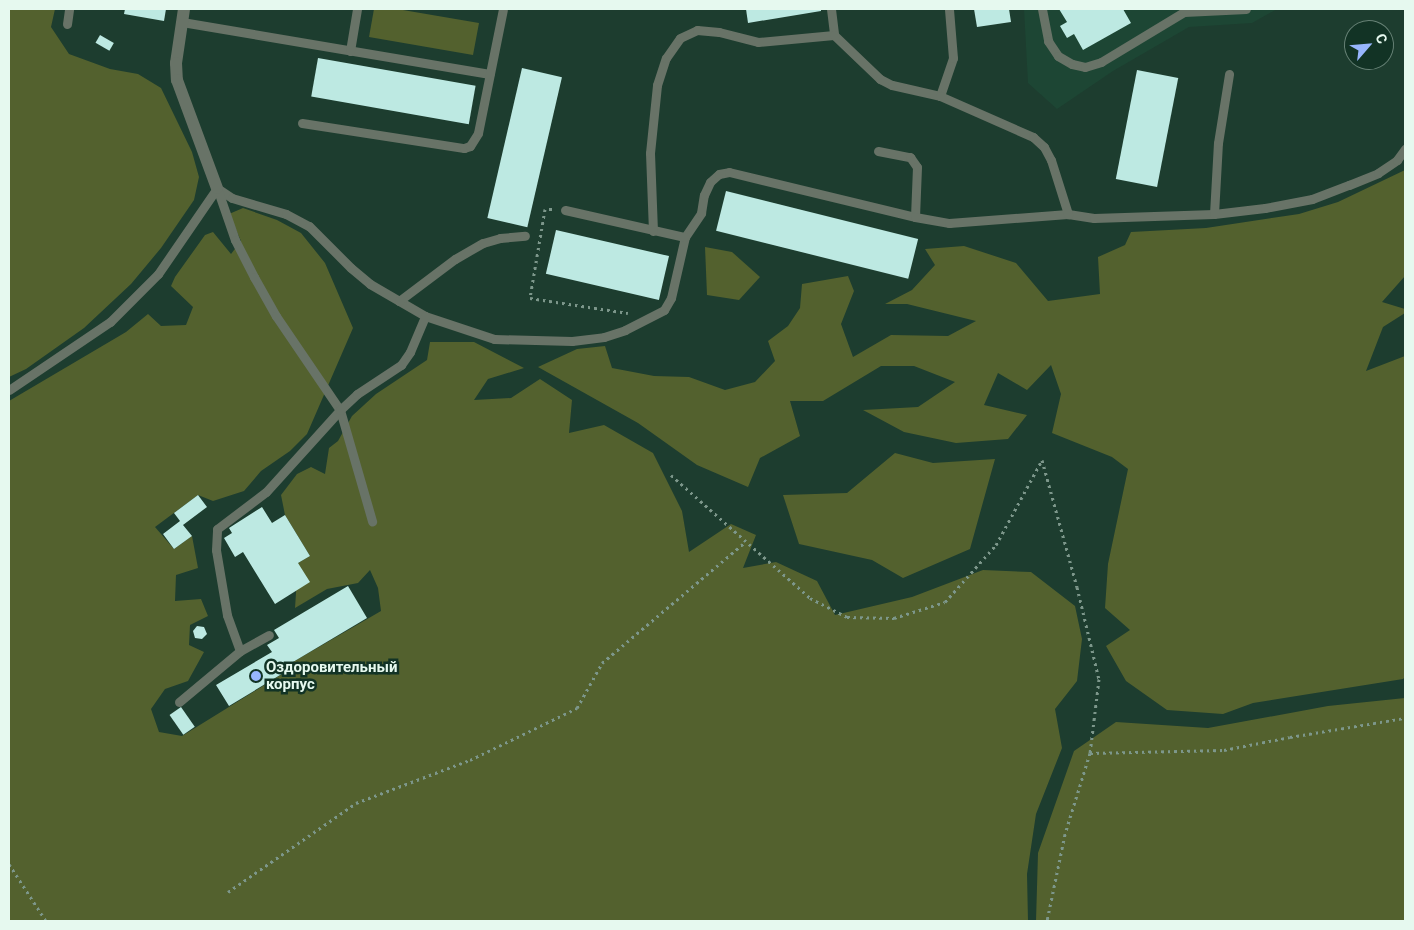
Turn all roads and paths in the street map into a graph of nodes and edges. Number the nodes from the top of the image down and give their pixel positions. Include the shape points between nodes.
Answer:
1 (69, 9) edge
2 (184, 9) edge
3 (357, 9) edge
4 (499, 9) edge
5 (503, 9) edge
6 (831, 9) edge
7 (949, 9) edge
8 (1042, 9) edge
9 (1246, 9) edge
10 (182, 22) junction
11 (67, 24) dead end
12 (834, 35) junction
13 (350, 51) junction
14 (490, 74) junction
15 (1229, 74) dead end
16 (940, 96) junction
17 (302, 123) dead end
18 (1405, 149) edge
19 (878, 151) dead end
20 (217, 188) junction
21 (565, 210) joint
22 (1068, 214) junction
23 (1214, 214) junction
24 (915, 217) junction
25 (653, 232) junction
26 (525, 236) dead end
27 (686, 237) junction
28 (399, 301) junction
29 (424, 316) junction
30 (653, 317) junction
31 (11, 386) edge
32 (340, 410) junction
33 (672, 475) dead end
34 (372, 521) dead end
35 (745, 542) junction
36 (269, 635) dead end
37 (240, 651) junction
38 (179, 702) dead end
39 (1405, 718) edge
40 (1090, 753) junction
41 (9, 864) edge
42 (228, 892) dead end
43 (46, 921) edge
44 (1047, 921) edge

1 - 11 lane
2 - 10 street
3 - 13 lane
4 - 5 lane
5 - 14 lane
6 - 12 lane
7 - 16 lane via 953,58
8 - 9 lane via 1048,41 1058,56 1085,67 1101,62 1184,12
10 - 13 lane
10 - 20 street via 177,80
12 - 16 lane via 880,79 892,85
12 - 25 lane via 758,42 697,30 680,38 666,58 657,85 650,153
13 - 14 lane
14 - 17 lane via 478,133 470,146 464,148
15 - 23 lane via 1218,144
16 - 22 lane via 1033,137 1044,147
18 - 23 lane via 1397,160 1378,173 1312,199
19 - 24 lane via 910,157 917,166
20 - 28 lane via 232,198 286,214 309,226 357,274
20 - 31 lane via 158,274 110,322
20 - 32 lane via 235,240 276,316
21 - 25 lane
21 - 30 path via 545,209 530,298
22 - 23 lane via 1094,218
22 - 24 lane via 949,223
24 - 27 lane via 729,172 719,174 710,182 701,213
25 - 27 lane
26 - 28 lane via 483,243 455,259
27 - 30 lane via 671,298 664,310
28 - 29 lane
29 - 30 lane via 494,339 572,341 604,337
29 - 32 lane via 410,352 400,365 357,394
32 - 34 lane
32 - 37 lane via 266,492 217,529 216,550 227,615
33 - 35 path
35 - 40 path via 810,598 847,617 894,618 945,602 996,545 1042,460 1099,679
35 - 42 path via 602,663 577,708 470,760 356,803
36 - 37 lane
37 - 38 lane
39 - 40 path via 1224,750
40 - 44 path via 1065,834
41 - 43 path

